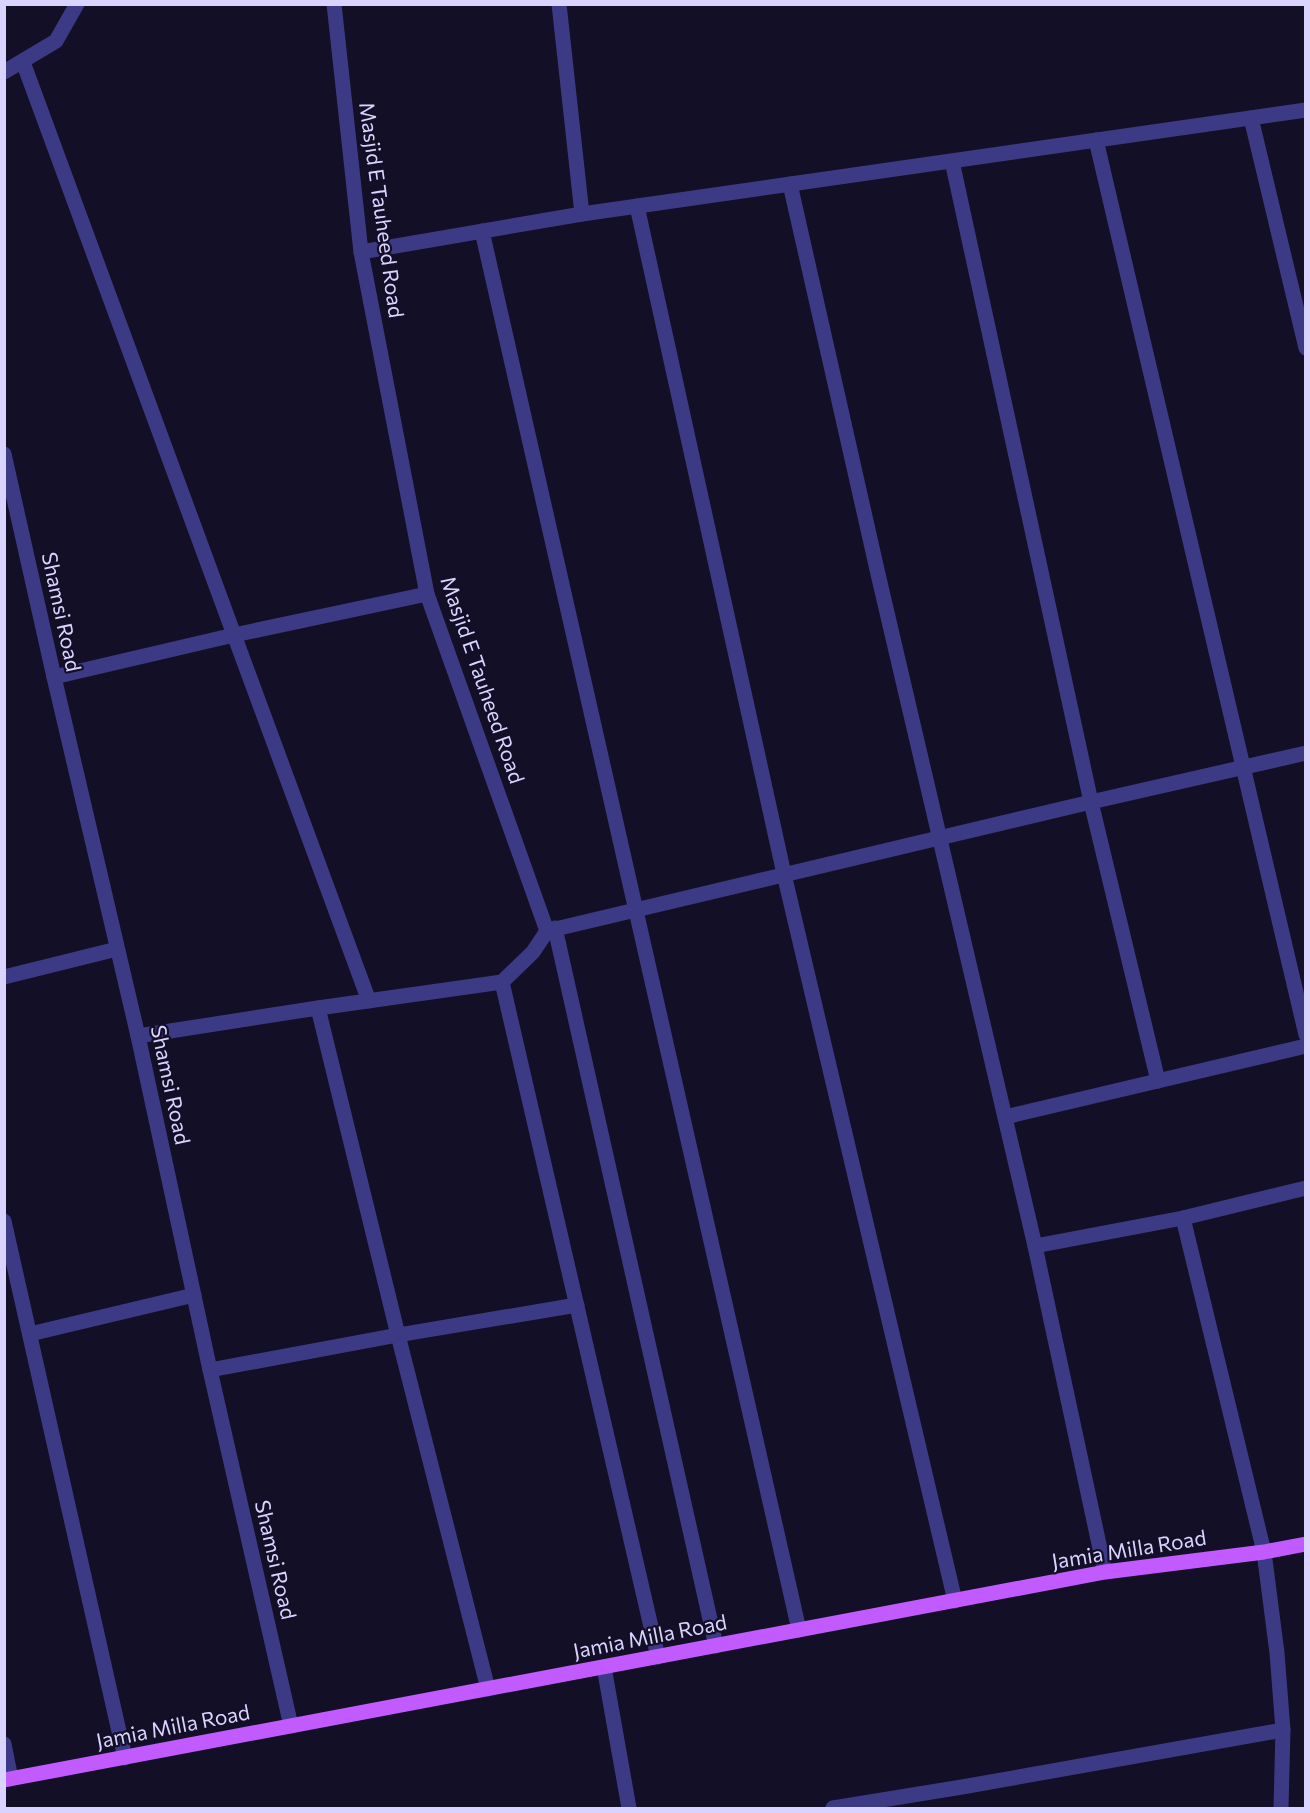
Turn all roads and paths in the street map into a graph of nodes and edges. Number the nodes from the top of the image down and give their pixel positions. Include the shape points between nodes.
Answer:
1 (77, 4) edge
2 (334, 4) edge
3 (559, 4) edge
4 (23, 62) junction
5 (4, 72) edge
6 (1305, 110) edge
7 (1251, 118) junction
8 (1096, 140) junction
9 (952, 160) junction
10 (790, 184) junction
11 (637, 206) junction
12 (582, 213) junction
13 (482, 231) junction
14 (360, 252) junction
15 (1305, 348) edge
16 (4, 454) edge
17 (427, 594) junction
18 (234, 635) junction
19 (54, 677) junction
20 (1305, 753) edge
21 (1244, 766) junction
22 (1091, 802) junction
23 (940, 838) junction
24 (784, 874) junction
25 (635, 909) junction
26 (551, 930) junction
27 (117, 949) junction
28 (4, 977) edge
29 (502, 982) junction
30 (369, 1001) junction
31 (318, 1008) junction
32 (1305, 1035) edge
33 (138, 1036) junction
34 (1305, 1046) edge
35 (1158, 1081) junction
36 (1005, 1117) junction
37 (1305, 1188) edge
38 (1183, 1218) junction
39 (4, 1221) edge
40 (1035, 1246) junction
41 (194, 1295) junction
42 (577, 1305) junction
43 (30, 1334) junction
44 (398, 1335) junction
45 (210, 1370) junction
46 (1305, 1544) edge
47 (1264, 1552) junction
48 (1105, 1572) junction
49 (955, 1601) junction
50 (799, 1630) junction
51 (716, 1646) junction
52 (658, 1657) junction
53 (604, 1667) junction
54 (488, 1689) junction
55 (291, 1726) junction
56 (1283, 1730) junction
57 (4, 1744) edge
58 (125, 1758) junction
59 (8, 1780) edge
60 (629, 1809) edge
61 (833, 1809) edge
62 (1281, 1809) edge

1 - 4 street via 56,41
2 - 14 street, Masjid E Tauheed Road
3 - 12 street
4 - 5 street
4 - 18 street
6 - 7 street
7 - 8 street
7 - 15 street
8 - 9 street
8 - 21 street
9 - 10 street
9 - 22 street
10 - 11 street
10 - 23 street
11 - 12 street
11 - 24 street
12 - 13 street
13 - 14 street
13 - 25 street
14 - 17 street, Masjid E Tauheed Road
16 - 19 street, Shamsi Road
17 - 18 street
17 - 26 street, Masjid E Tauheed Road
18 - 19 street
18 - 30 street
19 - 27 street, Shamsi Road
20 - 21 street
21 - 22 street
21 - 32 street
22 - 23 street
22 - 35 street
23 - 24 street
23 - 36 street
24 - 25 street
24 - 49 street
25 - 26 street
25 - 50 street
26 - 29 street
26 - 51 street, Masjid E Tauheed Road
27 - 28 street
27 - 33 street, Shamsi Road
29 - 30 street
29 - 42 street
30 - 31 street
31 - 33 street
31 - 44 street
33 - 41 street, Shamsi Road
34 - 35 street
35 - 36 street
36 - 40 street
37 - 38 street
38 - 40 street
38 - 47 street
39 - 43 street
40 - 48 street
41 - 43 street
41 - 45 street, Shamsi Road
42 - 44 street
42 - 52 street
43 - 58 street
44 - 45 street
44 - 54 street
45 - 55 street, Shamsi Road
46 - 47 main road, Jamia Milla Road
47 - 48 main road, Jamia Milla Road
47 - 56 street
48 - 49 main road, Jamia Milla Road
49 - 50 main road, Jamia Milla Road
50 - 51 main road, Jamia Milla Road
51 - 52 main road, Jamia Milla Road
52 - 53 main road, Jamia Milla Road
53 - 54 main road, Jamia Milla Road
53 - 60 street
54 - 55 main road, Jamia Milla Road
55 - 58 main road, Jamia Milla Road
56 - 61 street
56 - 62 street
57 - 59 street
58 - 59 main road, Jamia Milla Road

